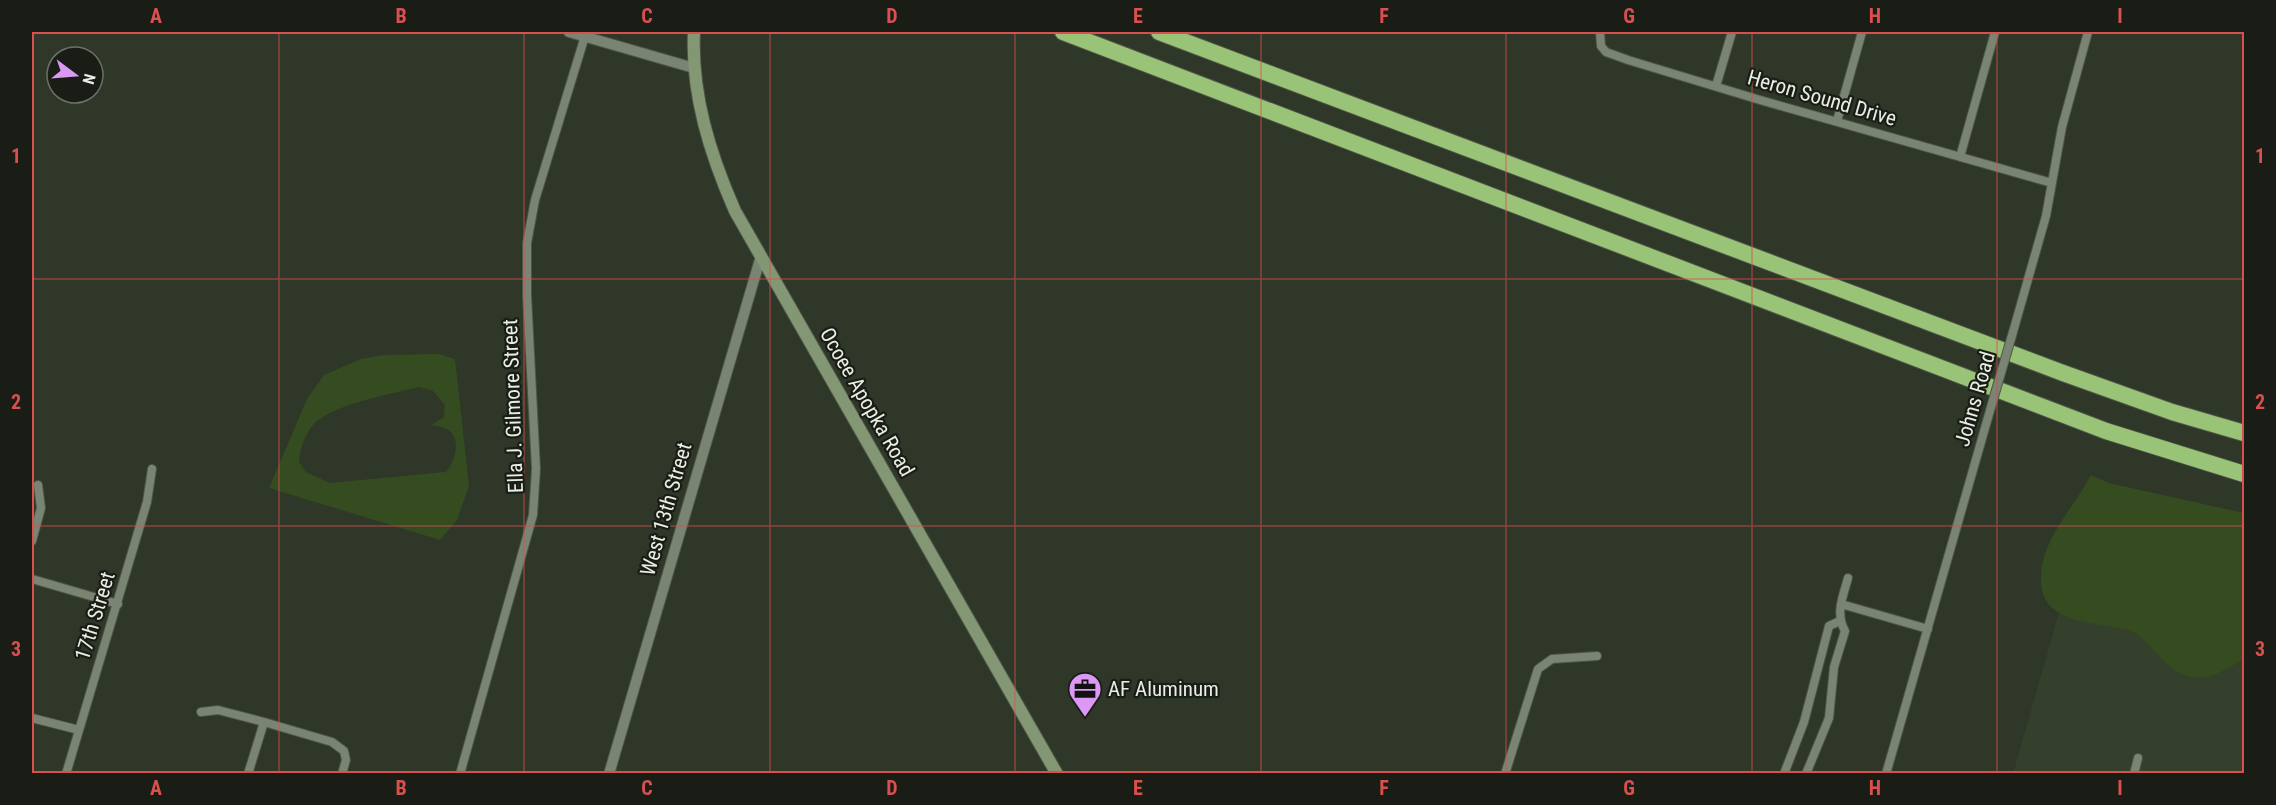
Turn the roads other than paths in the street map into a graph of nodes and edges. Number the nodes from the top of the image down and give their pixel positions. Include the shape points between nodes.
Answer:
1 (569, 32) edge
2 (694, 32) edge
3 (1063, 32) edge
4 (1159, 32) edge
5 (1600, 32) edge
6 (1732, 32) edge
7 (1862, 32) edge
8 (1995, 32) edge
9 (2088, 32) edge
10 (585, 36) junction
11 (694, 68) junction
12 (1716, 86) junction
13 (1837, 121) junction
14 (1960, 157) junction
15 (2052, 183) junction
16 (761, 256) junction
17 (2244, 433) edge
18 (152, 468) dead end
19 (2244, 474) edge
20 (38, 485) dead end
21 (32, 541) edge
22 (1848, 578) dead end
23 (32, 579) edge
24 (118, 604) junction
25 (1840, 604) junction
26 (1840, 621) junction
27 (1928, 629) junction
28 (1597, 656) dead end
29 (201, 712) dead end
30 (32, 718) edge
31 (264, 722) junction
32 (79, 730) junction
33 (2138, 758) dead end
34 (66, 774) edge
35 (248, 774) edge
36 (342, 774) edge
37 (460, 774) edge
38 (609, 774) edge
39 (1057, 774) edge
40 (1505, 774) edge
41 (1784, 774) edge
42 (1806, 774) edge
43 (1886, 774) edge
44 (2134, 774) edge

1 - 10 street
2 - 11 main road, Ocoee Apopka Road
3 - 19 highway via 2106,431
4 - 17 highway via 2063,373
5 - 12 street, Heron Sound Drive via 1601,46 1606,52
6 - 12 street
7 - 13 street
8 - 14 street
9 - 15 street, Johns Road via 2062,127
10 - 11 street
10 - 37 street, Ella J. Gilmore Street via 535,200 527,243 536,469 533,515
11 - 16 main road, Ocoee Apopka Road via 703,122 719,176
12 - 13 street, Heron Sound Drive
13 - 14 street, Heron Sound Drive
14 - 15 street, Heron Sound Drive
15 - 27 street, Johns Road, bridge via 2046,216
16 - 38 street, West 13th Street
16 - 39 main road, Ocoee Apopka Road
18 - 24 street, 17th Street via 147,502
20 - 21 street via 41,508
22 - 25 street
23 - 24 street
24 - 32 street, 17th Street
25 - 26 street
25 - 27 street
26 - 41 street via 1829,626 1804,722
26 - 42 street via 1845,631 1834,667 1829,718
27 - 43 street, Johns Road
28 - 40 street via 1551,659 1538,669
29 - 31 street via 218,710
30 - 32 street
31 - 35 street
31 - 36 street via 332,742 344,751
32 - 34 street, 17th Street
33 - 44 street

